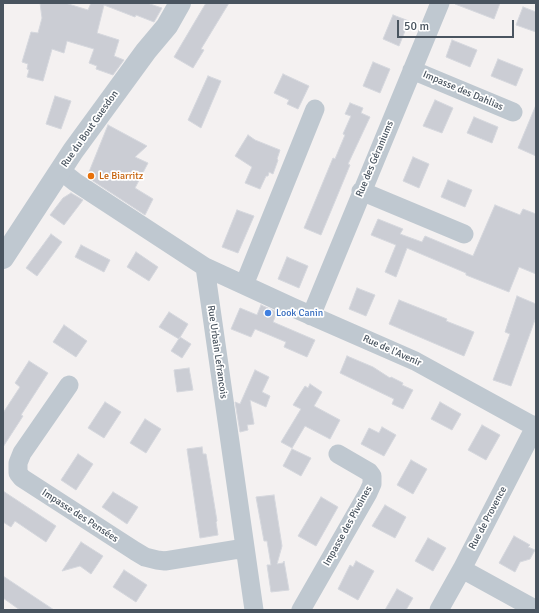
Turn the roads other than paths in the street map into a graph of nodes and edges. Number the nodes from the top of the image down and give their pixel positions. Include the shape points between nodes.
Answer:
1 (180, 3) edge
2 (440, 3) edge
3 (412, 70) junction
4 (315, 109) dead end
5 (513, 112) dead end
6 (60, 170) junction
7 (361, 191) junction
8 (464, 234) dead end
9 (5, 250) edge
10 (205, 267) junction
11 (244, 285) junction
12 (311, 316) junction
13 (69, 385) dead end
14 (536, 426) edge
15 (530, 451) edge
16 (338, 454) dead end
17 (245, 548) junction
18 (462, 570) junction
19 (533, 608) dead end
20 (254, 610) edge
21 (301, 610) edge
22 (439, 610) edge

1 - 6 street, Rue du Bout Guesdon via 167,26
2 - 3 street, Rue des Géraniums
3 - 5 street, Impasse des Dahlias
3 - 7 street, Rue des Géraniums
4 - 11 street
6 - 9 street, Rue du Bout Guesdon
6 - 10 street
7 - 8 street
7 - 12 street, Rue des Géraniums
10 - 11 street, Rue de l'Avenir
10 - 17 street, Rue Urbain Lefrancois
11 - 12 street, Rue de l'Avenir
12 - 14 street, Rue de l'Avenir via 416,361
13 - 17 street, Impasse des Pensées via 22,453 18,462 18,473 22,478 145,557 165,561
14 - 15 street, Rue de Provence
15 - 18 street, Rue de Provence
16 - 21 street, Impasse des Pivoines via 369,472 372,484
17 - 20 street, Rue Urbain Lefrancois
18 - 19 street
18 - 22 street, Rue de Provence

